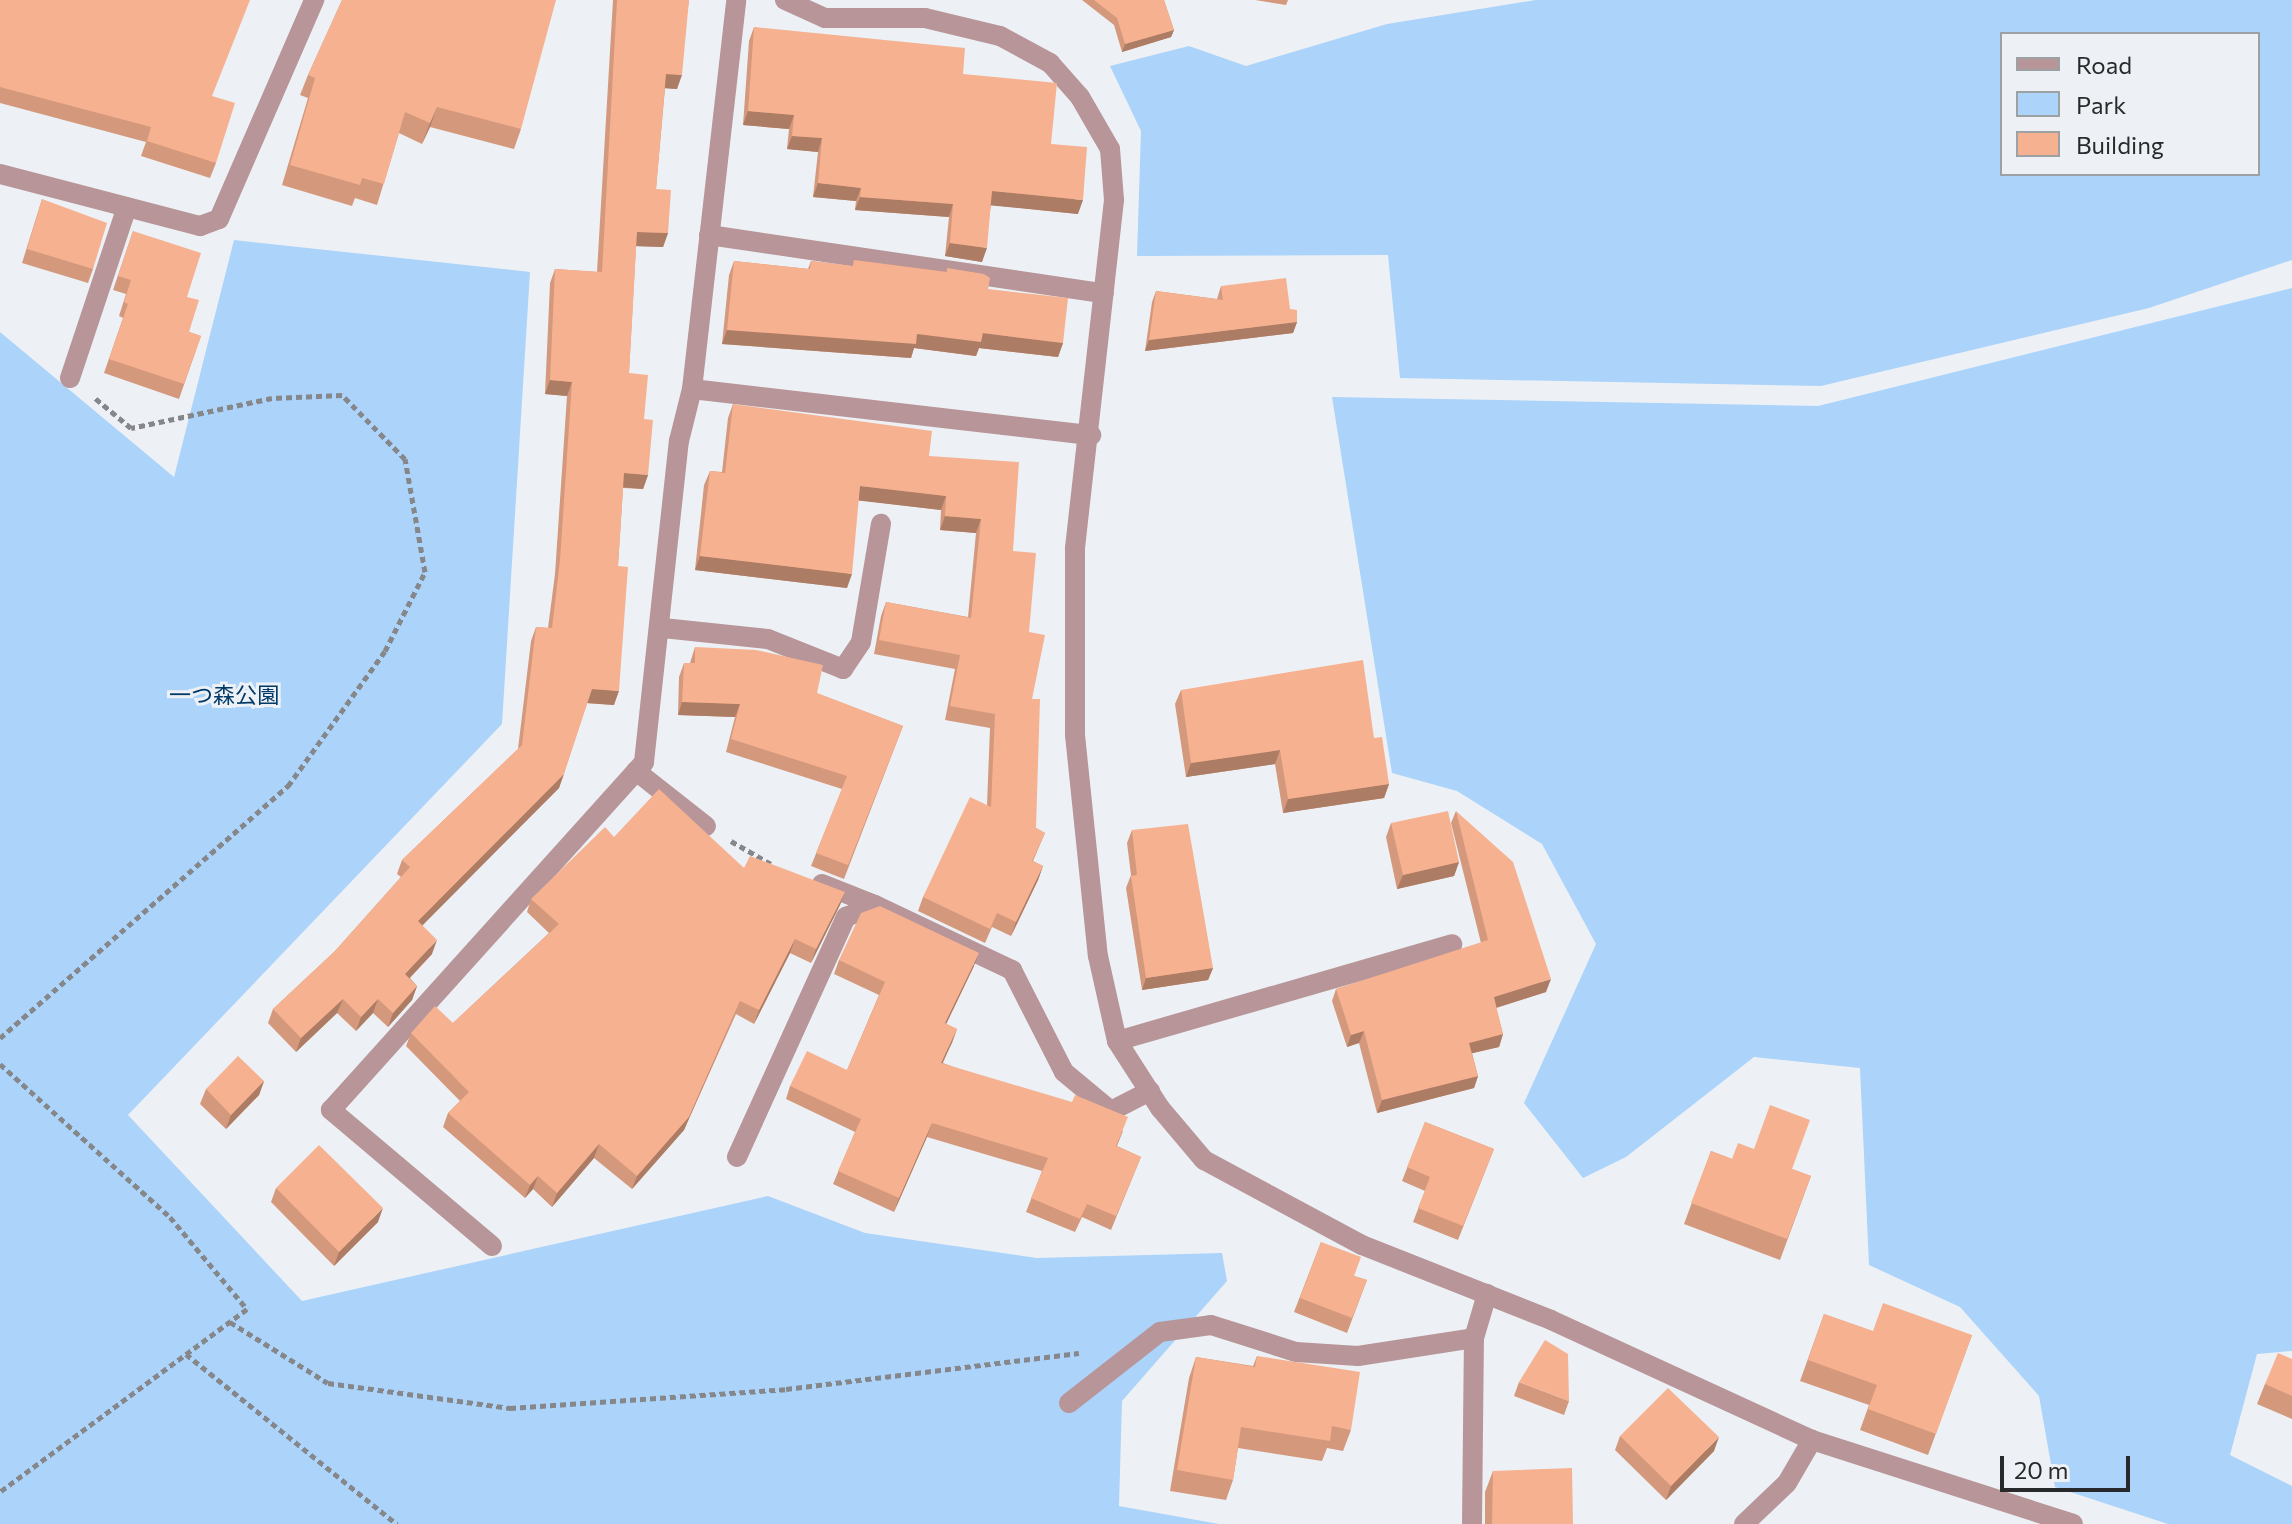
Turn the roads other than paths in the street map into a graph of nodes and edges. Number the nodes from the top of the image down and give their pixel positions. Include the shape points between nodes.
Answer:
1 (314, 0) edge
2 (736, 0) edge
3 (785, 0) edge
4 (0, 174) edge
5 (127, 207) junction
6 (709, 235) junction
7 (1104, 293) junction
8 (70, 378) road end
9 (692, 389) junction
10 (1091, 435) junction
11 (881, 524) dead end
12 (663, 628) junction
13 (636, 771) junction
14 (706, 826) road end
15 (771, 864) edge
16 (875, 905) junction
17 (1452, 944) dead end
18 (1117, 1041) junction
19 (1150, 1091) junction
20 (737, 1157) dead end
21 (492, 1246) dead end
22 (1487, 1294) junction
23 (1474, 1338) junction
24 (1069, 1403) dead end
25 (1812, 1440) junction
26 (1472, 1524) edge
27 (1744, 1524) edge
28 (2073, 1524) edge

1 - 5 street via 219,219 200,226
2 - 6 street
3 - 7 street via 825,18 925,18 1000,36 1050,63 1080,97 1110,149 1114,200
4 - 5 street
5 - 8 street
6 - 7 street
6 - 9 street
7 - 10 street
9 - 10 street
9 - 12 street via 679,441
10 - 18 street via 1075,549 1075,735 1098,956
11 - 12 street via 861,642 843,669 768,639
12 - 13 street via 644,762
13 - 14 street
13 - 21 street via 331,1110
15 - 16 street
16 - 19 street via 1012,970 1064,1072 1111,1111
16 - 20 street via 846,917
17 - 18 street
18 - 19 street
19 - 22 street via 1204,1160 1362,1245
22 - 23 street
22 - 25 street
23 - 24 street via 1358,1356 1296,1352 1211,1325 1160,1332
23 - 26 street
25 - 27 street via 1787,1483
25 - 28 street

